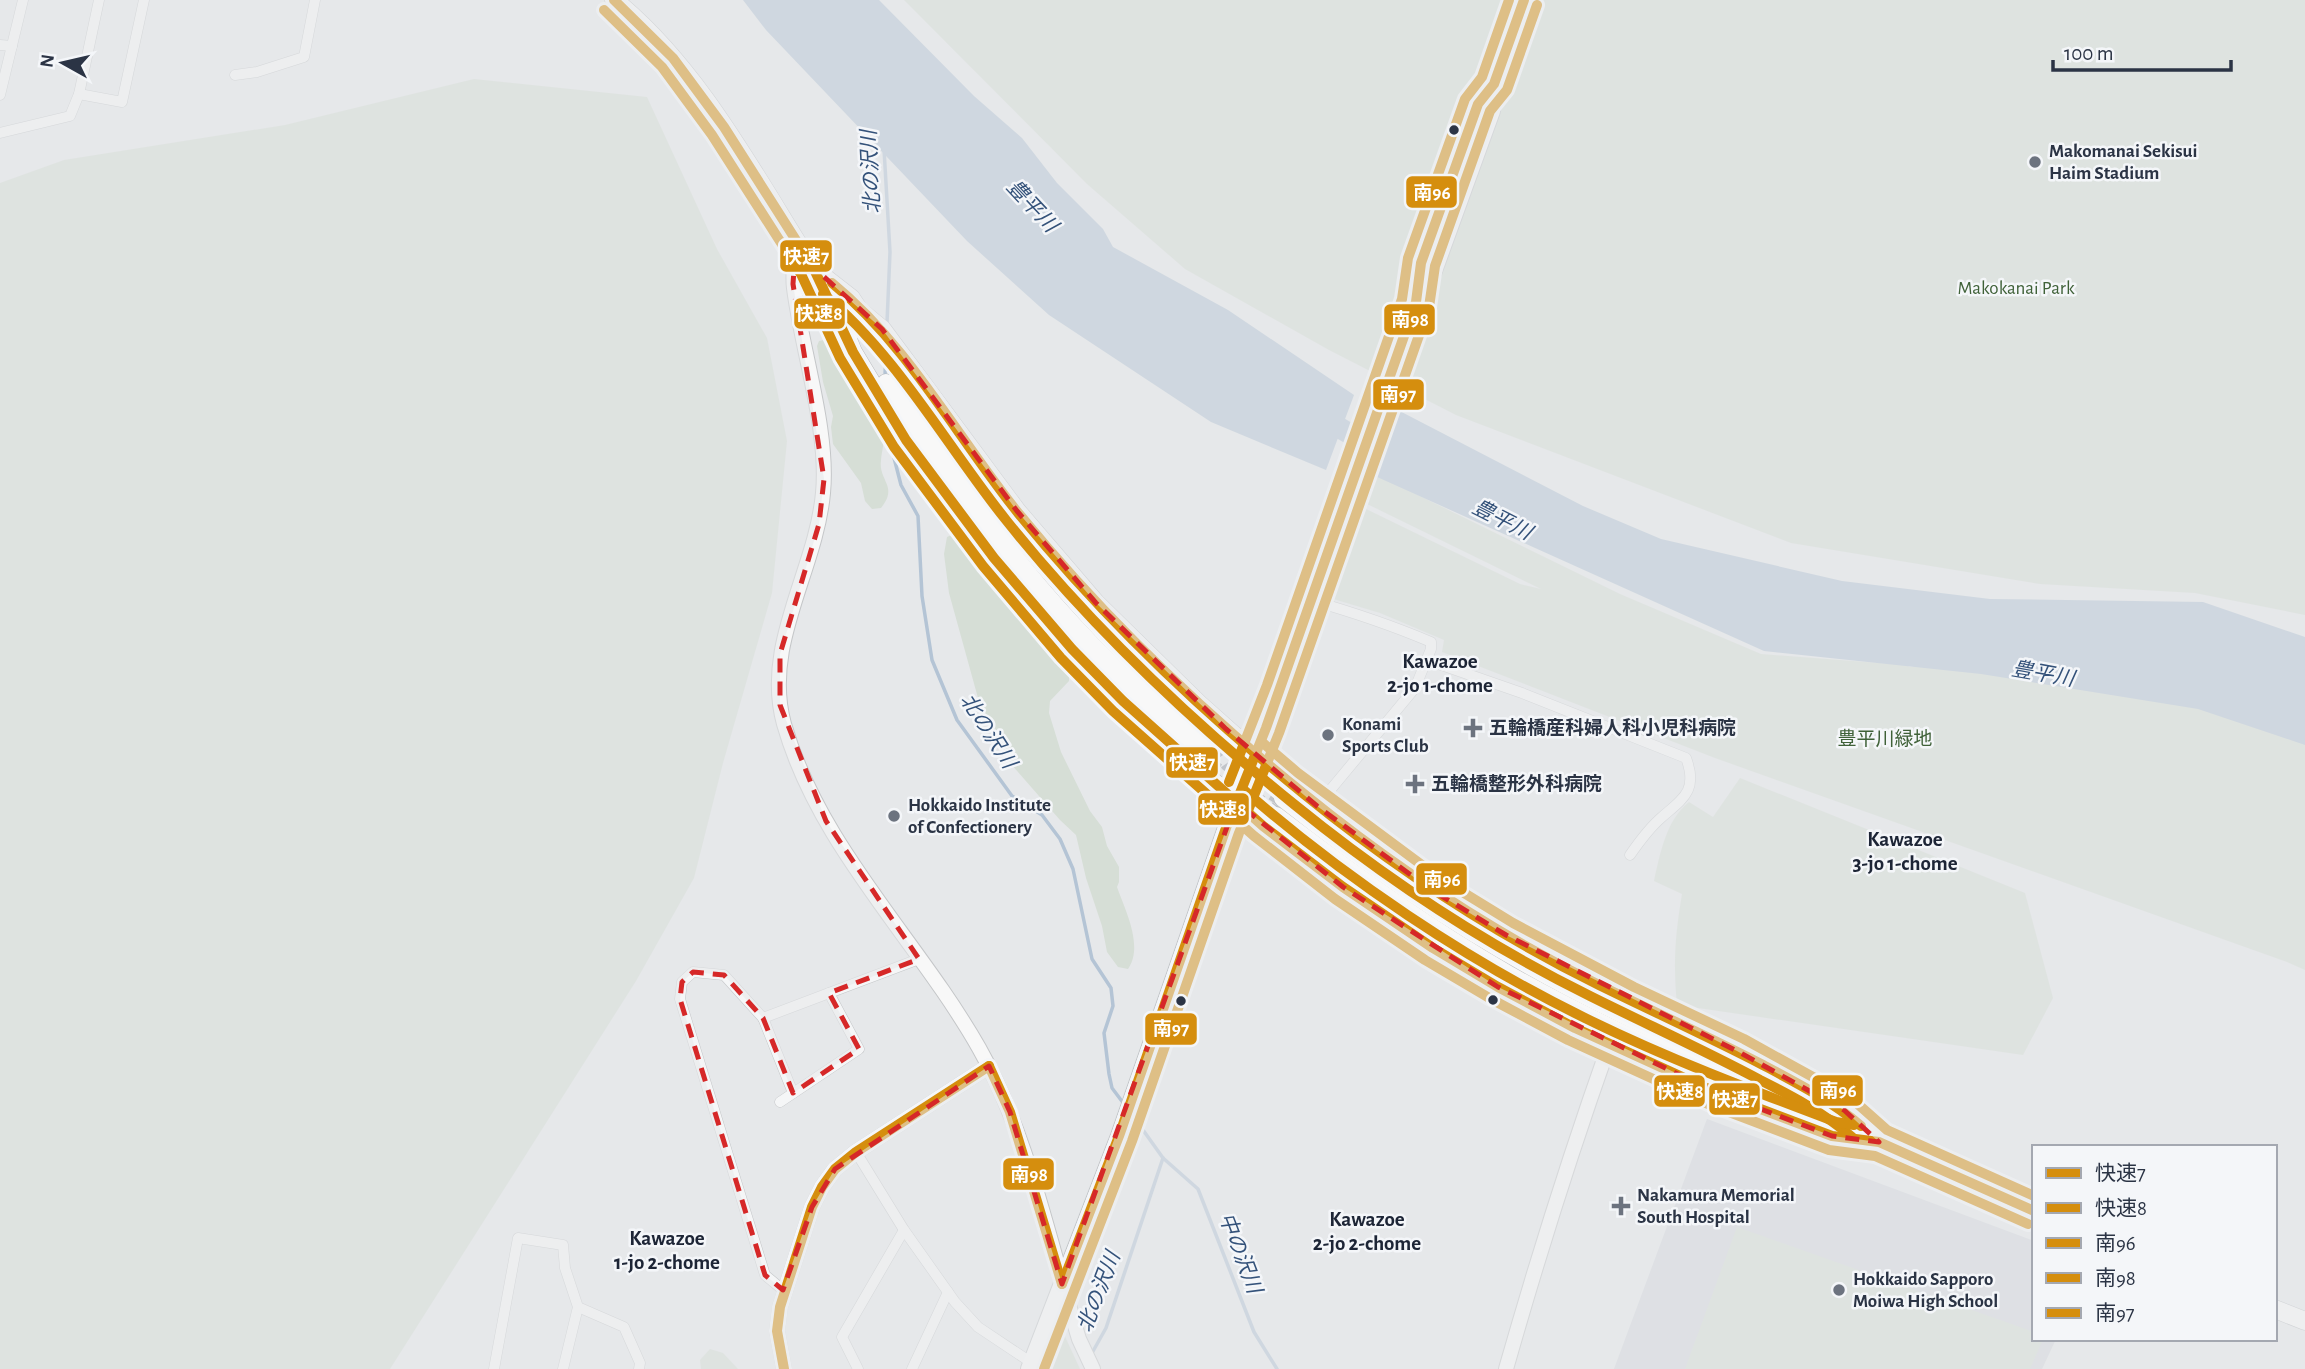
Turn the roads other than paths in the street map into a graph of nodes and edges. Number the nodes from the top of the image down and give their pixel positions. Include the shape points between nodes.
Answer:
1 (23, 0) edge
2 (99, 0) edge
3 (144, 0) edge
4 (315, 0) edge
5 (614, 0) edge
6 (1524, 0) edge
7 (0, 45) edge
8 (12, 46) junction
9 (235, 75) dead end
10 (79, 94) junction
11 (0, 95) edge
12 (0, 133) edge
13 (796, 241) junction
14 (813, 268) junction
15 (866, 319) junction
16 (868, 366) junction
17 (1310, 600) junction
18 (1427, 660) junction
19 (1213, 740) tunnel mouth
20 (1254, 754) junction
21 (1207, 757) tunnel mouth
22 (1283, 798) tunnel mouth
23 (1236, 802) junction
24 (1317, 806) junction
25 (1276, 816) tunnel mouth
26 (1630, 855) dead end
27 (919, 960) junction
28 (829, 993) junction
29 (763, 1018) junction
30 (1609, 1045) junction
31 (989, 1066) junction
32 (793, 1093) junction
33 (780, 1102) dead end
34 (1857, 1132) junction
35 (1879, 1142) junction
36 (856, 1152) junction
37 (2032, 1210) edge
38 (904, 1230) junction
39 (1062, 1284) junction
40 (783, 1290) junction
41 (948, 1292) junction
42 (578, 1307) junction
43 (2277, 1310) edge
44 (2305, 1321) edge
45 (1030, 1366) edge
46 (494, 1369) edge
47 (564, 1369) edge
48 (639, 1369) edge
49 (784, 1369) edge
50 (858, 1369) edge
51 (912, 1369) edge
52 (1093, 1369) edge
53 (1506, 1369) edge

1 - 8 street
2 - 10 street
3 - 10 street via 122,102
4 - 9 street via 304,57
5 - 13 highway via 686,74
6 - 17 main road via 1494,84 1492,111 1434,271 1419,291
7 - 8 street
8 - 11 street
10 - 12 street via 70,116
13 - 14 highway
13 - 27 street via 793,284 824,479 818,524 780,654 780,705 788,735 826,821
14 - 15 highway via 851,299
14 - 16 highway via 832,311
15 - 19 highway via 1000,512 1085,613
15 - 20 highway via 881,329 1017,511 1096,603
16 - 21 highway via 1040,588
16 - 23 highway via 906,440 1003,568 1072,649
17 - 18 street via 1431,642
17 - 20 main road
18 - 24 street via 1415,688
18 - 26 street via 1522,692 1686,758 1691,780 1688,793
20 - 23 main road
20 - 24 highway
22 - 34 highway via 1448,918 1527,964 1814,1105
23 - 30 highway via 1333,879 1433,948
23 - 39 main road
24 - 35 highway via 1430,889 1506,935 1795,1083 1844,1111
25 - 34 highway via 1379,892 1553,999 1808,1119 1838,1131
27 - 28 street
27 - 31 street
28 - 29 street
28 - 32 street via 859,1049
29 - 32 street
29 - 40 street via 724,975 693,972 682,982 680,999 765,1275
30 - 35 highway via 1832,1136
30 - 53 street
31 - 36 street
31 - 39 street via 1010,1112
32 - 33 street
34 - 35 highway
35 - 37 highway
36 - 38 street
36 - 40 street via 822,1187
38 - 41 street
38 - 50 street via 842,1337
39 - 45 main road
39 - 52 street
40 - 49 street via 777,1331
41 - 45 street via 978,1327
41 - 51 street
42 - 46 street via 563,1245 518,1238
42 - 47 street
42 - 48 street via 624,1327
43 - 44 highway

